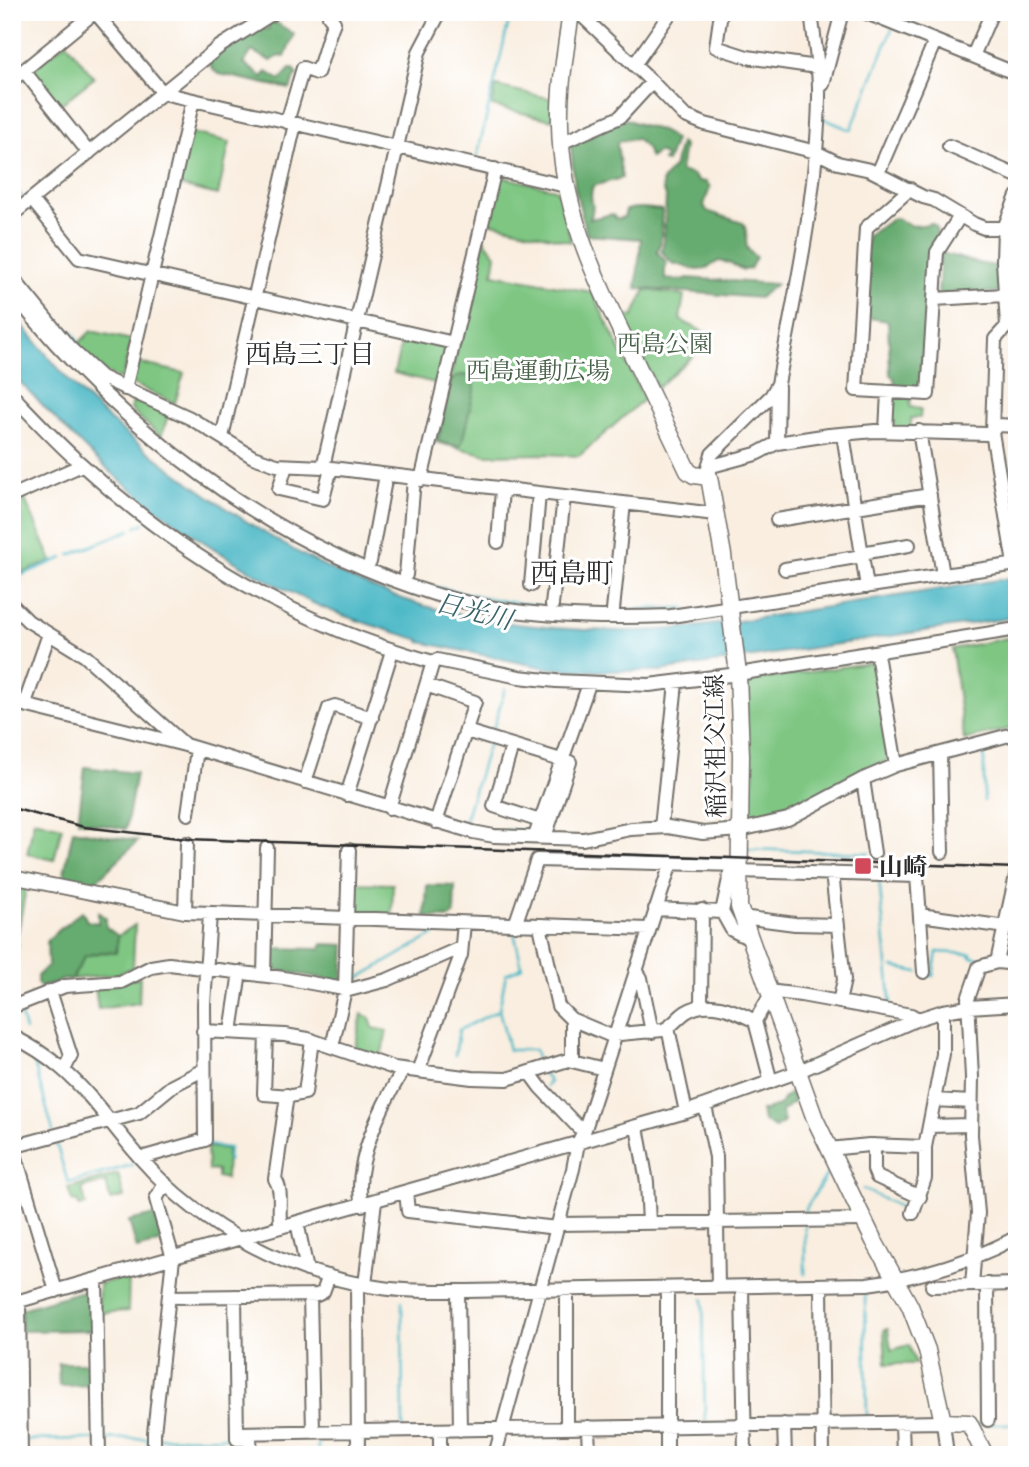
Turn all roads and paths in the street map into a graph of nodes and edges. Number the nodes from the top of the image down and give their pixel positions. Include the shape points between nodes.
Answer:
1 (95, 12) edge
2 (275, 12) edge
3 (330, 12) edge
4 (440, 12) edge
5 (571, 12) edge
6 (578, 12) edge
7 (671, 12) edge
8 (721, 12) edge
9 (811, 12) edge
10 (842, 12) edge
11 (864, 12) edge
12 (992, 12) edge
13 (935, 41) junction
14 (973, 56) junction
15 (634, 65) junction
16 (817, 67) junction
17 (23, 71) junction
18 (1017, 74) edge
19 (12, 80) edge
20 (652, 82) junction
21 (819, 88) junction
22 (163, 93) junction
23 (193, 100) junction
24 (291, 123) junction
25 (561, 143) junction
26 (949, 146) dead end
27 (397, 147) junction
28 (816, 152) junction
29 (89, 153) junction
30 (495, 169) junction
31 (878, 173) junction
32 (1017, 176) edge
33 (566, 186) junction
34 (910, 189) junction
35 (1017, 196) edge
36 (32, 200) junction
37 (12, 215) edge
38 (960, 216) junction
39 (1011, 227) edge
40 (152, 275) junction
41 (12, 277) edge
42 (12, 292) edge
43 (1005, 295) junction
44 (254, 298) junction
45 (934, 299) junction
46 (356, 321) junction
47 (1012, 325) edge
48 (454, 343) junction
49 (778, 384) junction
50 (125, 389) junction
51 (888, 392) junction
52 (12, 395) edge
53 (1017, 426) edge
54 (919, 431) junction
55 (886, 432) junction
56 (992, 432) junction
57 (843, 434) junction
58 (222, 437) junction
59 (777, 443) junction
60 (82, 465) junction
61 (286, 466) junction
62 (327, 468) junction
63 (709, 472) junction
64 (386, 475) junction
65 (418, 479) junction
66 (502, 489) junction
67 (538, 494) junction
68 (930, 495) junction
69 (12, 496) edge
70 (564, 497) junction
71 (624, 503) junction
72 (854, 508) junction
73 (715, 514) junction
74 (777, 520) dead end
75 (498, 542) dead end
76 (909, 544) dead end
77 (862, 556) junction
78 (370, 562) dead end
79 (1015, 564) edge
80 (785, 569) dead end
81 (406, 575) dead end
82 (943, 575) junction
83 (531, 585) dead end
84 (867, 587) junction
85 (12, 605) edge
86 (552, 605) dead end
87 (730, 609) junction
88 (613, 610) dead end
89 (1017, 629) edge
90 (49, 634) junction
91 (392, 651) junction
92 (878, 660) dead end
93 (433, 662) junction
94 (738, 673) junction
95 (676, 683) junction
96 (589, 684) junction
97 (426, 685) junction
98 (19, 702) edge
99 (372, 718) junction
100 (466, 731) junction
101 (1017, 733) edge
102 (512, 746) junction
103 (191, 747) junction
104 (940, 754) junction
105 (565, 761) junction
106 (896, 765) junction
107 (863, 779) junction
108 (306, 782) junction
109 (347, 795) junction
110 (389, 808) junction
111 (188, 814) dead end
112 (540, 821) junction
113 (436, 822) junction
114 (661, 827) junction
115 (740, 830) junction
116 (540, 836) junction
117 (187, 843) dead end
118 (267, 848) dead end
119 (349, 850) dead end
120 (942, 852) dead end
121 (874, 853) dead end
122 (736, 867) junction
123 (669, 868) junction
124 (1017, 871) edge
125 (832, 873) junction
126 (12, 877) edge
127 (661, 908) junction
128 (702, 910) junction
129 (1013, 911) edge
130 (185, 912) junction
131 (722, 912) junction
132 (210, 914) junction
133 (920, 915) junction
134 (266, 916) junction
135 (742, 917) junction
136 (347, 918) junction
137 (464, 923) junction
138 (515, 925) junction
139 (838, 925) junction
140 (540, 926) junction
141 (1006, 927) junction
142 (648, 929) junction
143 (750, 939) junction
144 (460, 948) junction
145 (998, 962) junction
146 (1017, 964) edge
147 (207, 968) junction
148 (636, 971) junction
149 (240, 972) junction
150 (924, 972) dead end
151 (264, 975) junction
152 (345, 990) junction
153 (50, 991) junction
154 (769, 994) junction
155 (839, 1002) junction
156 (1017, 1004) edge
157 (701, 1005) junction
158 (12, 1007) edge
159 (969, 1007) junction
160 (943, 1011) junction
161 (918, 1019) junction
162 (572, 1020) junction
163 (755, 1021) junction
164 (668, 1028) junction
165 (203, 1031) junction
166 (231, 1032) junction
167 (652, 1032) junction
168 (266, 1034) junction
169 (615, 1034) junction
170 (12, 1036) edge
171 (312, 1040) junction
172 (332, 1047) junction
173 (572, 1060) junction
174 (604, 1069) junction
175 (64, 1070) junction
176 (203, 1070) junction
177 (403, 1070) junction
178 (418, 1071) junction
179 (529, 1072) junction
180 (797, 1072) junction
181 (771, 1082) junction
182 (287, 1095) junction
183 (934, 1100) junction
184 (971, 1102) junction
185 (705, 1106) junction
186 (686, 1112) junction
187 (108, 1120) junction
188 (971, 1125) junction
189 (929, 1126) junction
190 (637, 1127) junction
191 (585, 1129) junction
192 (578, 1143) junction
193 (874, 1145) junction
194 (13, 1146) edge
195 (925, 1147) junction
196 (829, 1149) junction
197 (141, 1158) junction
198 (164, 1183) junction
199 (406, 1192) junction
200 (920, 1197) junction
201 (375, 1201) junction
202 (362, 1205) junction
203 (913, 1213) dead end
204 (864, 1220) junction
205 (298, 1222) junction
206 (717, 1222) junction
207 (649, 1223) junction
208 (558, 1226) junction
209 (281, 1227) junction
210 (1017, 1237) edge
211 (241, 1239) junction
212 (173, 1258) junction
213 (973, 1259) junction
214 (307, 1270) junction
215 (329, 1276) junction
216 (96, 1280) junction
217 (895, 1280) junction
218 (361, 1284) junction
219 (987, 1284) junction
220 (1017, 1284) edge
221 (972, 1285) junction
222 (821, 1286) junction
223 (932, 1286) dead end
224 (718, 1287) junction
225 (742, 1287) junction
226 (667, 1288) junction
227 (540, 1290) junction
228 (567, 1290) junction
229 (56, 1291) junction
230 (458, 1291) junction
231 (310, 1295) junction
232 (235, 1296) junction
233 (169, 1297) junction
234 (16, 1303) edge
235 (988, 1420) dead end
236 (943, 1422) junction
237 (902, 1423) junction
238 (784, 1424) junction
239 (823, 1424) junction
240 (745, 1425) junction
241 (668, 1426) junction
242 (568, 1427) junction
243 (588, 1427) junction
244 (502, 1429) junction
245 (440, 1430) junction
246 (460, 1430) junction
247 (313, 1432) junction
248 (357, 1432) junction
249 (237, 1433) junction
250 (21, 1455) edge
251 (99, 1455) edge
252 (155, 1455) edge
253 (251, 1455) edge
254 (358, 1455) edge
255 (440, 1455) edge
256 (495, 1455) edge
257 (589, 1455) edge
258 (667, 1455) edge
259 (745, 1455) edge
260 (785, 1455) edge
261 (823, 1455) edge
262 (902, 1455) edge
263 (947, 1455) edge
264 (985, 1455) edge

1 - 17 street
1 - 22 street
2 - 22 street via 219,47
3 - 24 street via 334,22 326,52 317,72 303,68
4 - 27 street via 419,52
5 - 25 main road via 560,104
6 - 15 street
7 - 15 street
8 - 16 street via 716,47 747,57
9 - 16 street
10 - 21 street
11 - 13 street
12 - 14 street
13 - 14 street
13 - 31 street
14 - 18 street
15 - 20 street
16 - 21 street
17 - 19 street
17 - 29 street
20 - 25 street via 620,117
20 - 28 street via 685,116
21 - 28 street
22 - 23 street
22 - 29 street
23 - 24 street
23 - 40 street
24 - 27 street
24 - 44 street
25 - 33 main road
26 - 32 street
27 - 30 street
27 - 46 street
28 - 31 street
28 - 49 street via 810,216
29 - 36 street
30 - 33 street
30 - 48 street
31 - 34 street
33 - 63 main road via 599,285 688,471 694,475
34 - 38 street
34 - 51 street via 866,228 856,390
35 - 39 street
36 - 37 street
36 - 40 street via 79,258
38 - 39 street via 984,228
38 - 45 street via 937,252
39 - 43 street
40 - 44 street
40 - 50 street
41 - 50 street via 71,348 101,377
42 - 87 street via 52,341 132,421 264,518 323,549 434,594 520,610 619,618
43 - 45 street
43 - 47 street
44 - 46 street
44 - 58 street
45 - 51 street via 928,394
46 - 48 street
46 - 62 street
47 - 56 street via 995,338
48 - 65 street
49 - 59 street
49 - 63 street via 712,454
50 - 58 street
51 - 55 street
52 - 60 street
53 - 56 street via 997,425
54 - 55 street
54 - 56 street
54 - 68 street
55 - 57 street
56 - 79 street
57 - 59 street
57 - 72 street
58 - 61 street via 253,457
59 - 63 street
60 - 69 street
60 - 91 street via 121,499 240,582 299,614
61 - 62 street
61 - 62 street via 279,489 323,499
62 - 64 street
63 - 73 main road, 稲沢祖父江線
64 - 65 street
64 - 78 street
65 - 66 street
65 - 81 street
66 - 67 street
66 - 75 street
67 - 70 street
67 - 83 street
68 - 72 street
68 - 82 street
70 - 71 street
70 - 86 street
71 - 73 street
71 - 88 street
72 - 74 street
72 - 77 street
73 - 87 main road, 稲沢祖父江線
76 - 77 street
77 - 80 street
77 - 84 street
79 - 82 street
82 - 84 street
84 - 87 street
85 - 90 street
87 - 94 main road, 稲沢祖父江線
89 - 94 street
90 - 98 street
90 - 103 street via 85,656
91 - 93 street
91 - 99 street
92 - 106 street
93 - 96 street
93 - 97 street
94 - 95 street
94 - 115 main road, 稲沢祖父江線
95 - 96 street
95 - 114 street
96 - 105 street
97 - 100 street via 475,702
97 - 110 street
98 - 103 street
99 - 108 street via 329,708
99 - 109 street
100 - 102 street
100 - 113 street
101 - 104 street
102 - 105 street
102 - 112 street via 494,806
103 - 108 street
103 - 111 street
104 - 106 street
104 - 120 street
105 - 112 street
105 - 116 street
106 - 107 street
107 - 115 street via 796,816
107 - 121 street
108 - 109 street
109 - 110 street
110 - 113 street
112 - 116 street
113 - 116 street via 494,836
114 - 115 street via 703,833
114 - 116 street via 583,839
115 - 122 main road, 稲沢祖父江線
117 - 130 street
118 - 134 street
119 - 136 street
122 - 123 street
122 - 125 street
122 - 131 street
122 - 135 main road, 稲沢祖父江線
123 - 127 street
123 - 138 street via 537,860
124 - 129 street
125 - 133 street via 917,876
125 - 139 street
126 - 130 street
127 - 128 street
127 - 142 street
128 - 131 street
128 - 157 street
129 - 141 street
130 - 132 street
131 - 143 street via 732,930
132 - 134 street
132 - 147 street
133 - 141 street
133 - 150 street
134 - 136 street
134 - 151 street
135 - 139 street
135 - 143 main road, 稲沢祖父江線
136 - 137 street
136 - 152 street
137 - 138 street
137 - 144 street
138 - 140 street
139 - 155 street via 844,980
140 - 142 street
140 - 162 street via 558,1006
141 - 145 street
142 - 148 street
143 - 154 main road, 稲沢祖父江線
144 - 152 street via 387,980
144 - 178 street
145 - 146 street
145 - 159 street via 979,967
147 - 149 street
147 - 153 street via 159,965 121,982
147 - 165 street
148 - 167 street
148 - 169 street
149 - 151 street
149 - 166 street
151 - 152 street
152 - 172 street
153 - 158 street
153 - 175 street via 71,1056
154 - 155 street
154 - 163 street
154 - 180 main road, 稲沢祖父江線
155 - 161 street
156 - 159 street
157 - 163 street via 733,1010
157 - 164 street
159 - 160 street
159 - 184 street
160 - 161 street
160 - 183 street via 943,1054
161 - 180 street
162 - 169 street
162 - 173 street
163 - 181 street
164 - 167 street
164 - 186 street
165 - 166 street
165 - 176 street
166 - 168 street
167 - 169 street
168 - 171 street
168 - 182 street via 264,1094
169 - 174 street
170 - 175 street
171 - 172 street
171 - 182 street via 305,1093
172 - 177 street
173 - 174 street
173 - 179 street
174 - 191 street
175 - 187 street
176 - 187 street via 172,1086 139,1112
176 - 197 street via 205,1140
177 - 178 street
177 - 202 street via 368,1144 358,1192
178 - 179 street via 496,1080
179 - 191 street via 578,1127
180 - 181 street
180 - 196 main road, 稲沢祖父江線
181 - 185 street
182 - 209 street via 275,1179
183 - 184 street
183 - 189 street
184 - 188 street
185 - 186 street
185 - 206 street via 716,1157
186 - 190 street
187 - 194 street
187 - 197 street
188 - 189 street
188 - 213 street via 978,1213
189 - 195 street
190 - 192 street
190 - 207 street
191 - 192 street
192 - 199 street
192 - 208 street
193 - 195 street
193 - 196 street
193 - 200 street via 877,1177
194 - 229 street
195 - 200 street
196 - 204 main road, 稲沢祖父江線
197 - 198 street
198 - 211 street
198 - 212 street via 156,1199
199 - 201 street
199 - 208 street via 408,1211
200 - 203 street
201 - 202 street
201 - 218 street
202 - 205 street
204 - 206 street
204 - 217 main road, 稲沢祖父江線
205 - 209 street
205 - 214 street
206 - 207 street
206 - 224 street
207 - 208 street
208 - 227 street
209 - 211 street
210 - 213 street
211 - 212 street
211 - 214 street
212 - 216 street
212 - 233 street
213 - 217 street
213 - 221 street
214 - 215 street
215 - 218 street
215 - 231 street via 323,1292
216 - 229 street
216 - 251 street
217 - 222 street
217 - 236 main road, 稲沢祖父江線 via 927,1350
218 - 230 street
218 - 248 street
219 - 220 street
219 - 221 street
219 - 235 street
221 - 223 street
222 - 225 street
222 - 239 street
224 - 225 street
224 - 226 street
225 - 240 street
226 - 228 street
226 - 241 street
227 - 228 street
227 - 230 street
227 - 244 street
228 - 242 street
229 - 234 street
230 - 246 street
231 - 232 street
231 - 247 street
232 - 233 street
232 - 249 street
233 - 252 street
234 - 250 street
236 - 237 street
236 - 263 street
236 - 264 main road via 969,1423
237 - 239 street
237 - 262 street
238 - 239 street
238 - 240 street
238 - 260 street
239 - 261 street
240 - 241 street
240 - 259 street
241 - 243 street
241 - 258 street
242 - 243 street
242 - 244 street
243 - 257 street
244 - 246 street
244 - 256 street
245 - 246 street
245 - 248 street
245 - 255 street
247 - 248 street
247 - 249 street
248 - 254 street
249 - 253 street via 237,1439 250,1439

